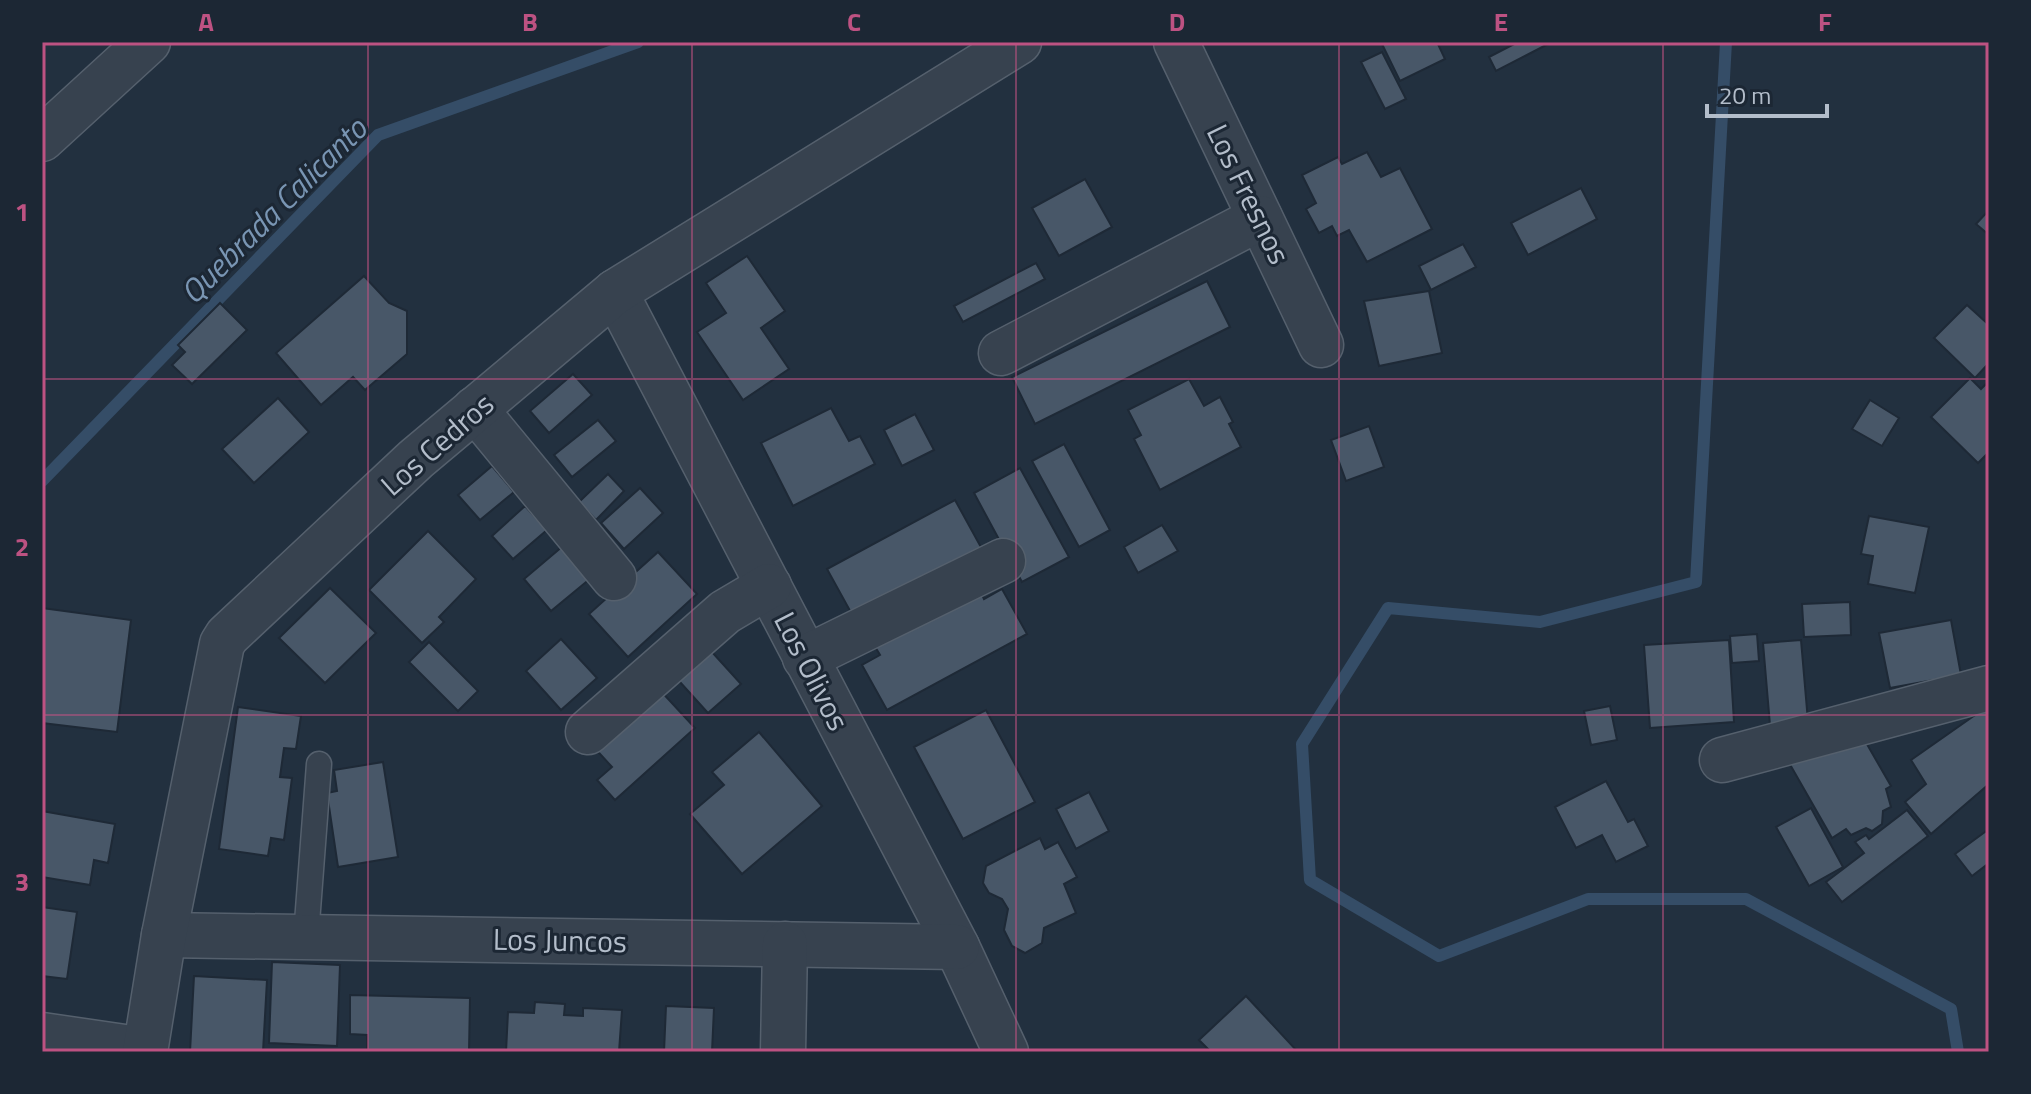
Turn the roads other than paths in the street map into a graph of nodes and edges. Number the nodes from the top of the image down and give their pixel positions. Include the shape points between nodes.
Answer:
1 (148, 42) edge
2 (1019, 42) edge
3 (1176, 42) edge
4 (42, 139) edge
5 (1260, 218) junction
6 (615, 292) junction
7 (1321, 345) dead end
8 (1001, 353) dead end
9 (475, 409) junction
10 (1003, 561) dead end
11 (614, 578) dead end
12 (769, 586) junction
13 (805, 658) junction
14 (1989, 688) edge
15 (588, 732) dead end
16 (1722, 760) dead end
17 (319, 764) dead end
18 (164, 935) junction
19 (306, 936) junction
20 (785, 944) junction
21 (957, 947) junction
22 (42, 1035) edge
23 (145, 1051) edge
24 (783, 1052) edge
25 (1006, 1052) edge

1 - 4 street
2 - 6 street, Los Cedros
3 - 5 street, Los Fresnos
5 - 7 street, Los Fresnos
5 - 8 street
6 - 9 street, Los Cedros
6 - 12 street, Los Olivos
9 - 11 street
9 - 18 street, Los Cedros via 225,640
10 - 13 street
12 - 13 street, Los Olivos
12 - 15 street via 725,612
13 - 21 street, Los Olivos
14 - 16 street
17 - 19 lane
18 - 19 street, Los Juncos
18 - 23 street, Los Cedros
19 - 20 street, Los Juncos
20 - 21 street, Los Juncos
20 - 24 street
21 - 25 street, Los Olivos
22 - 23 street

